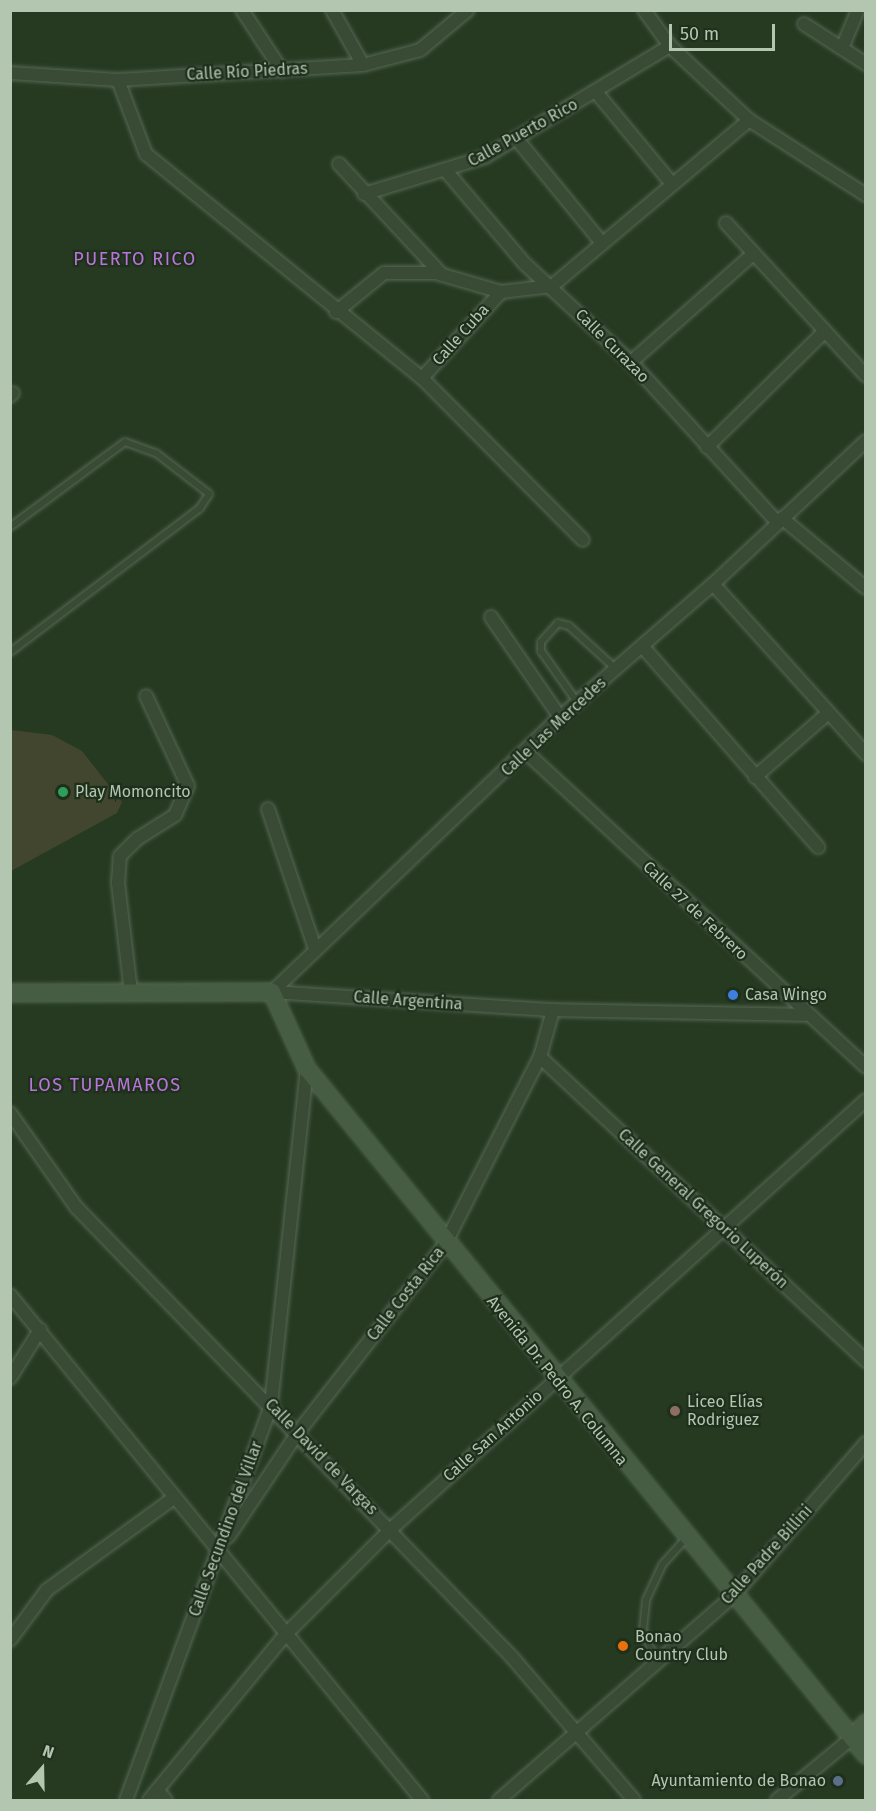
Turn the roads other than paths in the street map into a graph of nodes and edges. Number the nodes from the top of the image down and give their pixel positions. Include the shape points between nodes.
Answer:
1 (242, 10) edge
2 (332, 10) edge
3 (468, 10) edge
4 (644, 10) edge
5 (858, 10) edge
6 (804, 24) dead end
7 (670, 46) junction
8 (842, 48) junction
9 (866, 64) edge
10 (363, 65) junction
11 (282, 70) junction
12 (10, 73) edge
13 (118, 80) junction
14 (596, 92) junction
15 (749, 120) junction
16 (516, 138) junction
17 (339, 164) dead end
18 (447, 172) junction
19 (672, 184) junction
20 (364, 194) junction
21 (866, 195) edge
22 (726, 223) dead end
23 (602, 243) junction
24 (753, 254) junction
25 (442, 275) junction
26 (552, 286) junction
27 (501, 292) junction
28 (336, 312) junction
29 (824, 332) junction
30 (631, 362) junction
31 (866, 376) edge
32 (422, 378) junction
33 (866, 441) edge
34 (707, 447) junction
35 (779, 520) junction
36 (10, 527) edge
37 (583, 540) dead end
38 (713, 584) junction
39 (866, 588) edge
40 (491, 617) dead end
41 (643, 647) junction
42 (10, 652) edge
43 (617, 670) junction
44 (146, 696) dead end
45 (578, 703) junction
46 (828, 713) junction
47 (560, 717) junction
48 (527, 753) junction
49 (866, 754) edge
50 (755, 777) junction
51 (268, 809) dead end
52 (818, 847) dead end
53 (315, 949) junction
54 (131, 992) junction
55 (272, 992) junction
56 (10, 993) edge
57 (554, 1010) junction
58 (805, 1015) junction
59 (540, 1057) junction
60 (866, 1067) edge
61 (307, 1069) junction
62 (866, 1100) edge
63 (10, 1113) edge
64 (724, 1228) junction
65 (445, 1244) junction
66 (10, 1295) edge
67 (40, 1330) junction
68 (866, 1361) edge
69 (10, 1378) edge
70 (556, 1379) junction
71 (270, 1405) junction
72 (299, 1431) junction
73 (866, 1443) edge
74 (175, 1497) junction
75 (391, 1529) junction
76 (686, 1538) junction
77 (218, 1553) junction
78 (733, 1596) junction
79 (285, 1635) junction
80 (10, 1640) edge
81 (657, 1663) junction
82 (866, 1723) edge
83 (579, 1732) junction
84 (852, 1738) junction
85 (866, 1755) edge
86 (157, 1790) junction
87 (126, 1800) edge
88 (149, 1800) edge
89 (166, 1800) edge
90 (422, 1800) edge
91 (499, 1800) edge
92 (634, 1800) edge
93 (777, 1800) edge

1 - 11 street
2 - 10 street
3 - 10 street, Calle Río Piedras via 420,50
4 - 7 street
5 - 8 street
6 - 8 street
7 - 14 street, Calle Puerto Rico
7 - 15 street
8 - 9 street
10 - 11 street, Calle Río Piedras
11 - 13 street, Calle Río Piedras
12 - 13 street, Calle Río Piedras
13 - 28 street via 146,154
14 - 16 street, Calle Puerto Rico
14 - 19 street
15 - 19 street
15 - 21 street
16 - 18 street, Calle Puerto Rico
16 - 23 street
17 - 20 street
18 - 20 street, Calle Puerto Rico
18 - 26 street, Calle Curazao via 525,264
19 - 23 street
20 - 25 street
22 - 24 street
23 - 26 street
24 - 29 street
24 - 30 street
25 - 27 street
25 - 28 street via 381,273
26 - 27 street
26 - 30 street, Calle Curazao
27 - 32 street, Calle Cuba
28 - 32 street
29 - 31 street
29 - 34 street
30 - 34 street, Calle Curazao
32 - 37 street
33 - 35 street, Calle Las Mercedes
34 - 35 street, Calle Curazao
35 - 38 street, Calle Las Mercedes
35 - 39 street, Calle Curazao
36 - 42 lane via 124,442 156,453 209,494 200,508
38 - 41 street, Calle Las Mercedes
38 - 46 street
40 - 47 street
41 - 43 street, Calle Las Mercedes
41 - 50 street
43 - 45 street, Calle Las Mercedes
43 - 45 lane via 569,626 558,623 541,642 541,651
44 - 54 street via 188,786 175,815 137,838 120,856 118,883
45 - 47 street, Calle Las Mercedes
46 - 49 street
46 - 50 street
47 - 48 street, Calle Las Mercedes
48 - 53 street, Calle Las Mercedes
48 - 58 street, Calle 27 de Febrero
50 - 52 street
51 - 53 street
53 - 55 street, Calle Las Mercedes
54 - 55 main road, Calle Argentina
54 - 56 main road, Calle Argentina
55 - 57 street, Calle Argentina
55 - 61 main road, Avenida Dr. Pedro A. Columna
57 - 58 street, Calle Argentina
57 - 59 street, Calle Costa Rica
58 - 60 street, Calle 27 de Febrero
59 - 64 street, Calle General Gregorio Luperón
59 - 65 street, Calle Costa Rica
61 - 65 main road, Avenida Dr. Pedro A. Columna
61 - 71 street, Calle Secundino del Villar
62 - 64 street, Calle San Antonio
63 - 71 street, Calle David de Vargas via 76,1207
64 - 68 street, Calle General Gregorio Luperón
64 - 70 street, Calle San Antonio
65 - 70 main road, Avenida Dr. Pedro A. Columna
65 - 72 street, Calle Costa Rica
66 - 67 street
67 - 69 street
67 - 74 street
70 - 75 street, Calle San Antonio
70 - 76 main road, Avenida Dr. Pedro A. Columna
71 - 72 street, Calle David de Vargas
71 - 77 street, Calle Secundino del Villar
72 - 75 street, Calle David de Vargas
72 - 77 street, Calle Costa Rica
73 - 78 street, Calle Padre Billini
74 - 77 street
74 - 80 street via 47,1590
75 - 79 street, Calle San Antonio
75 - 83 street, Calle David de Vargas
76 - 78 main road, Avenida Dr. Pedro A. Columna
76 - 81 lane via 662,1565 646,1600 643,1630
77 - 79 street
77 - 87 street, Calle Secundino del Villar
78 - 81 street, Calle Padre Billini
78 - 84 main road, Avenida Dr. Pedro A. Columna
79 - 86 street, Calle San Antonio
79 - 90 street
81 - 83 street, Calle Padre Billini
82 - 84 main road
83 - 91 street, Calle Padre Billini
83 - 92 street, Calle David de Vargas
84 - 85 main road, Avenida Dr. Pedro A. Columna
84 - 93 street
86 - 88 street, Calle San Antonio
86 - 89 street

